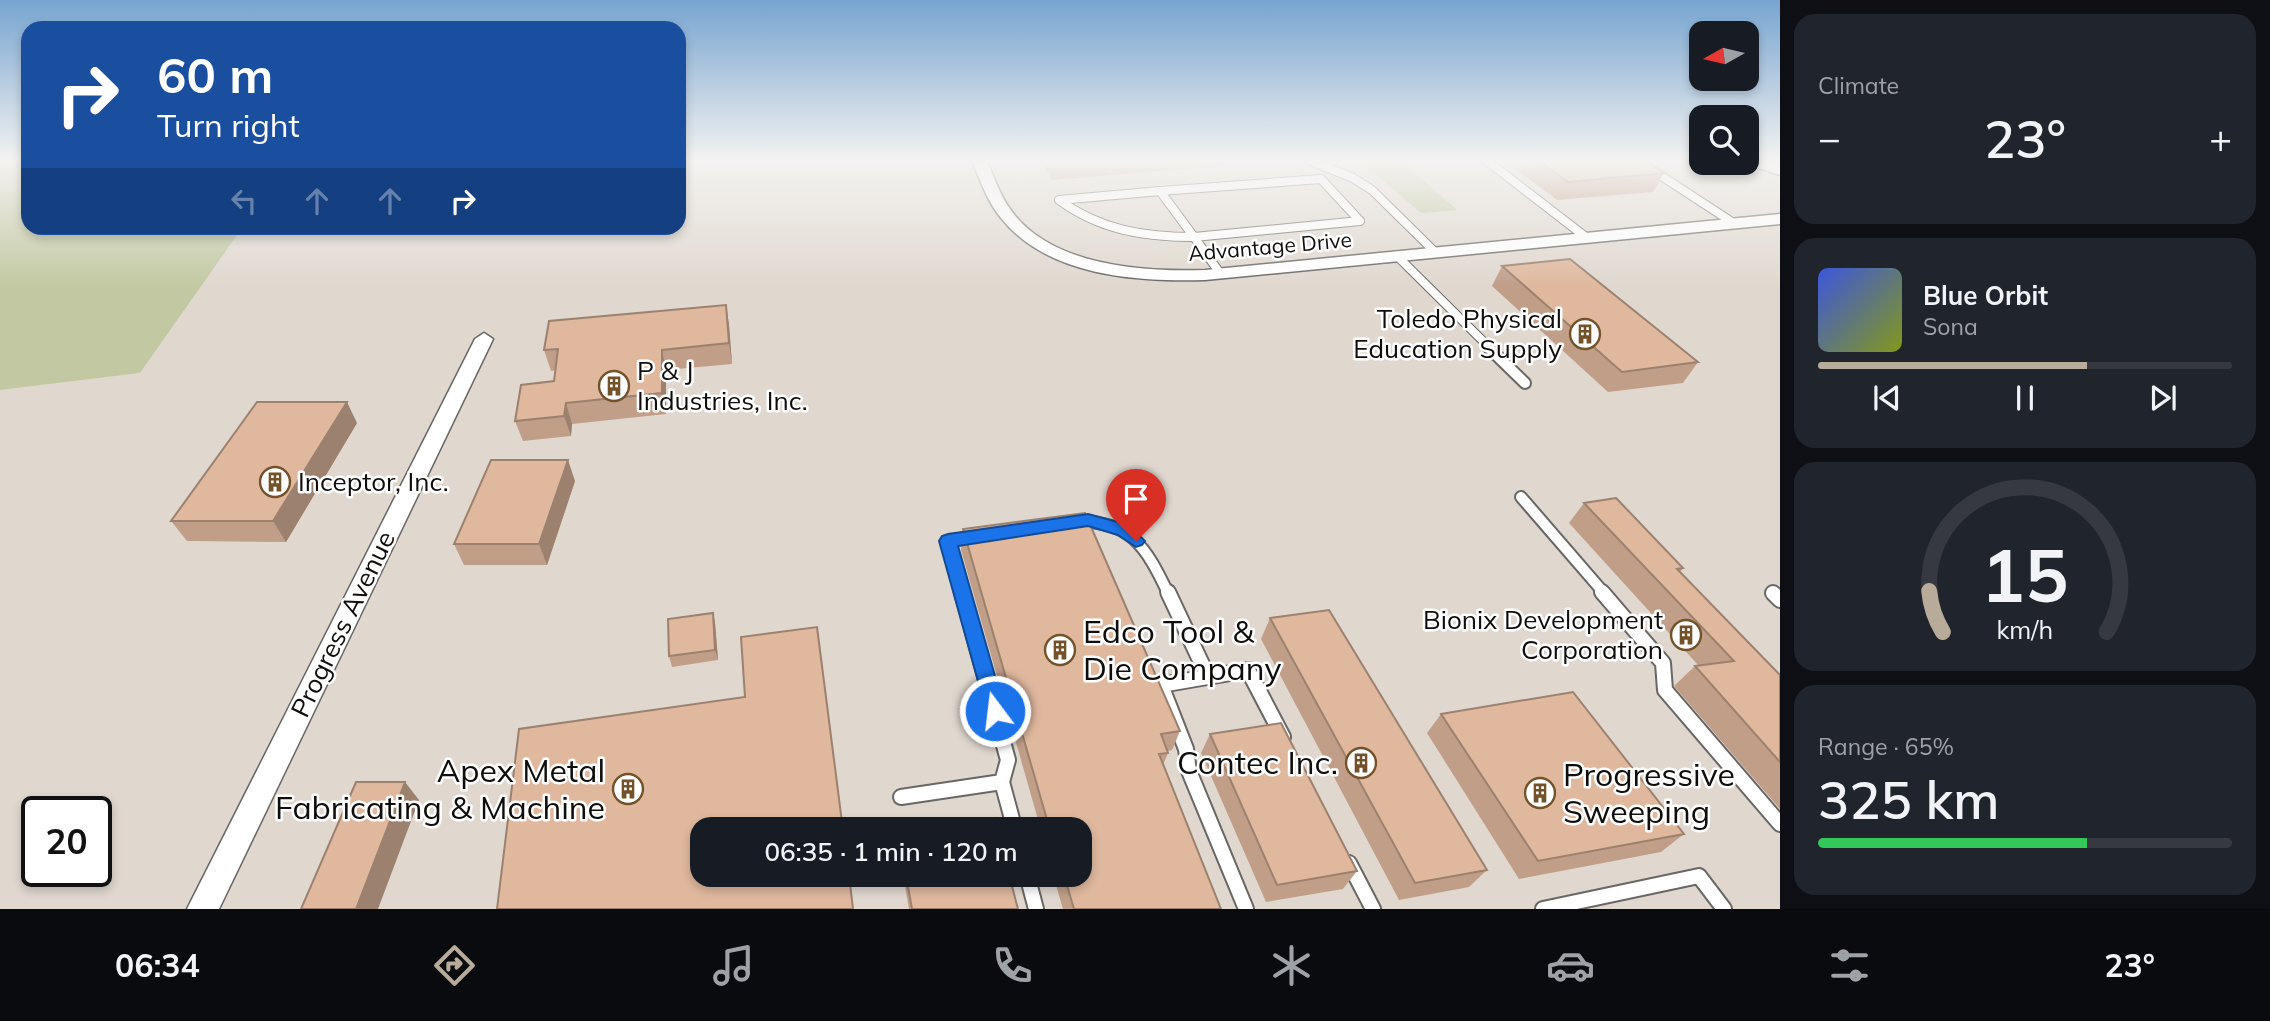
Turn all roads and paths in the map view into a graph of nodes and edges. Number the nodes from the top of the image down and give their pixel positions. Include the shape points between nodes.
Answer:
1 (998, 202) edge
2 (1062, 202) edge
3 (1168, 202) edge
4 (1345, 202) edge
5 (1385, 202) edge
6 (1541, 202) edge
7 (1702, 202) edge
8 (1780, 219) edge
9 (1735, 224) junction
10 (1194, 237) junction
11 (1587, 238) junction
12 (1435, 253) junction
13 (1397, 256) junction
14 (1220, 273) junction
15 (484, 339) dead end
16 (1525, 383) dead end
17 (1521, 497) dead end
18 (1063, 524) edge
19 (986, 535) edge
20 (1208, 677) junction
21 (1292, 754) edge
22 (1002, 782) junction
23 (901, 797) dead end
24 (1011, 817) edge
25 (1780, 824) edge
26 (1342, 849) edge
27 (1031, 887) edge
28 (203, 909) edge
29 (1037, 909) edge
30 (1247, 909) edge
31 (1373, 909) edge
32 (1543, 909) edge
33 (1724, 909) edge

1 - 14 street, Advantage Drive via 1029,235 1056,251 1104,267 1187,276
2 - 10 lane via 1108,229
3 - 10 lane
4 - 10 lane via 1360,221
5 - 12 lane
6 - 11 lane
7 - 9 lane
8 - 9 street, Advantage Drive
9 - 11 street, Advantage Drive
10 - 14 lane
11 - 12 street, Advantage Drive
12 - 13 street, Advantage Drive
13 - 14 street, Advantage Drive
13 - 16 lane
15 - 28 street, Progress Avenue
17 - 25 lane via 1663,663 1665,690
18 - 20 lane via 1103,523 1123,530 1148,552
19 - 22 lane via 948,541 1008,760
20 - 21 lane via 1248,670
20 - 30 lane via 1161,685 1186,749 1189,771
22 - 23 lane
22 - 24 lane
26 - 31 lane
27 - 29 lane
32 - 33 lane via 1699,876

